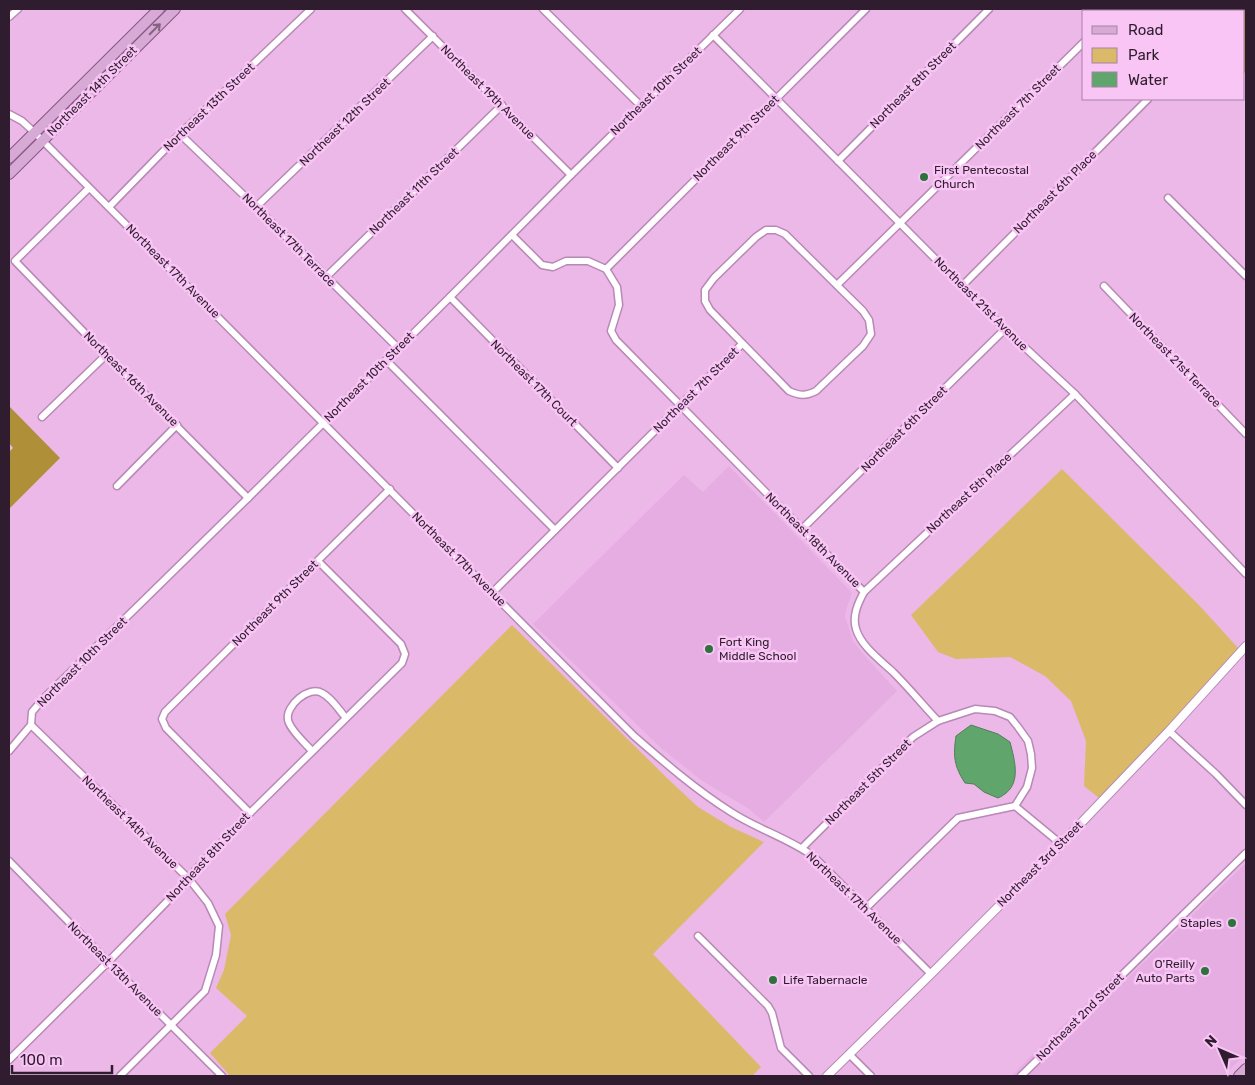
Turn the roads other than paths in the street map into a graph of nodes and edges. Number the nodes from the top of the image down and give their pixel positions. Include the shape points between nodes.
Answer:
1 (18, 9) edge
2 (159, 9) edge
3 (175, 9) edge
4 (311, 9) edge
5 (405, 9) edge
6 (544, 9) edge
7 (740, 9) edge
8 (866, 9) edge
9 (989, 9) edge
10 (9, 17) edge
11 (713, 35) junction
12 (433, 36) junction
13 (1082, 44) edge
14 (776, 98) junction
15 (1147, 100) edge
16 (502, 105) junction
17 (641, 106) junction
18 (9, 114) edge
19 (34, 132) junction
20 (180, 134) junction
21 (42, 140) junction
22 (9, 158) edge
23 (838, 161) junction
24 (9, 174) edge
25 (571, 175) junction
26 (89, 188) junction
27 (1168, 198) dead end
28 (109, 207) junction
29 (256, 207) junction
30 (900, 224) junction
31 (512, 235) junction
32 (606, 268) junction
33 (1246, 276) edge
34 (326, 277) junction
35 (837, 285) junction
36 (962, 286) junction
37 (1104, 286) dead end
38 (450, 298) junction
39 (1005, 329) junction
40 (742, 344) junction
41 (398, 348) junction
42 (106, 355) junction
43 (386, 360) junction
44 (1075, 394) junction
45 (681, 406) junction
46 (42, 417) dead end
47 (323, 422) junction
48 (177, 425) junction
49 (1246, 434) edge
50 (618, 468) junction
51 (117, 486) dead end
52 (390, 489) junction
53 (248, 498) junction
54 (802, 529) junction
55 (555, 530) junction
56 (318, 561) junction
57 (1246, 574) edge
58 (864, 592) junction
59 (492, 593) junction
60 (1246, 646) edge
61 (346, 718) junction
62 (938, 721) junction
63 (31, 725) junction
64 (1169, 731) junction
65 (9, 751) edge
66 (312, 751) junction
67 (1246, 805) edge
68 (1015, 806) junction
69 (250, 813) junction
70 (1060, 844) junction
71 (802, 848) junction
72 (1246, 853) edge
73 (9, 861) edge
74 (189, 879) junction
75 (866, 908) junction
76 (698, 936) dead end
77 (108, 962) junction
78 (931, 974) junction
79 (172, 1025) junction
80 (849, 1054) junction
81 (9, 1060) edge
82 (1246, 1070) edge
83 (120, 1076) edge
84 (222, 1076) edge
85 (809, 1076) edge
86 (827, 1076) edge
87 (871, 1076) edge
88 (1021, 1076) edge
89 (1239, 1076) edge

1 - 10 street
2 - 19 main road, Northeast 14th Street
21 -> 3 main road, Northeast 14th Street
4 - 20 street, Northeast 13th Street
5 - 12 street, Northeast 19th Avenue
6 - 17 street
7 - 11 street, Northeast 10th Street
8 - 14 street, Northeast 9th Street
9 - 23 street, Northeast 8th Street
11 - 14 street, Northeast 21st Avenue
11 - 17 street, Northeast 10th Street
12 - 16 street, Northeast 19th Avenue
12 - 29 street, Northeast 12th Street
13 - 30 street, Northeast 7th Street
14 - 23 street, Northeast 21st Avenue
14 - 32 street, Northeast 9th Street
15 - 36 street, Northeast 6th Place
16 - 25 street, Northeast 19th Avenue
16 - 34 street, Northeast 11th Street
17 - 25 street, Northeast 10th Street
18 - 19 street, Northeast 17th Avenue
19 - 21 street, Northeast 17th Avenue
19 - 22 main road, Northeast 14th Street
20 - 28 street, Northeast 13th Street
20 - 29 street, Northeast 17th Terrace
21 - 24 main road, Northeast 14th Street
21 - 26 street, Northeast 17th Avenue
23 - 30 street, Northeast 21st Avenue
25 - 31 street, Northeast 10th Street
26 - 28 street, Northeast 17th Avenue
26 - 42 street, Northeast 16th Avenue via 15,260
27 - 33 street
28 - 47 street, Northeast 17th Avenue
29 - 34 street, Northeast 17th Terrace
30 - 35 street, Northeast 7th Street
30 - 36 street, Northeast 21st Avenue
31 - 32 street via 542,265 553,267 566,261 588,260
31 - 38 street, Northeast 10th Street
32 - 45 street, Northeast 18th Avenue via 618,287 619,305 611,332
34 - 41 street, Northeast 17th Terrace
35 - 40 street, Northeast 7th Street via 863,311 869,320 871,334 863,346 816,390 807,395 790,391
35 - 40 street via 785,234 766,230 705,290 705,301 710,310
36 - 39 street, Northeast 21st Avenue
37 - 49 street, Northeast 21st Terrace
38 - 41 street, Northeast 10th Street
38 - 50 street, Northeast 17th Court
39 - 44 street, Northeast 21st Avenue
39 - 54 street, Northeast 6th Street
40 - 45 street, Northeast 7th Street
41 - 43 street, Northeast 10th Street
42 - 46 street
42 - 48 street, Northeast 16th Avenue
43 - 47 street, Northeast 10th Street
43 - 55 street
44 - 57 street, Northeast 21st Avenue
44 - 58 street, Northeast 5th Place
45 - 50 street, Northeast 7th Street
45 - 54 street, Northeast 18th Avenue
47 - 52 street, Northeast 17th Avenue
47 - 53 street, Northeast 10th Street
48 - 51 street
48 - 53 street, Northeast 16th Avenue
50 - 55 street, Northeast 7th Street
52 - 56 street, Northeast 9th Street
52 - 59 street, Northeast 17th Avenue
53 - 63 street, Northeast 10th Street via 43,699 32,712
54 - 58 street, Northeast 18th Avenue
55 - 59 street, Northeast 7th Street
56 - 61 street, Northeast 8th Street via 400,644 405,654 402,663
56 - 69 street, Northeast 9th Street via 165,712 162,719 166,728
58 - 62 street, Northeast 18th Avenue via 855,613 858,636
59 - 71 street, Northeast 17th Avenue via 634,736 679,774 730,812
60 - 64 street, Northeast 3rd Street
61 - 66 street, Northeast 8th Street
61 - 66 street via 320,692 305,694 292,705 288,719 290,726
62 - 68 street via 975,709 995,711 1010,717 1028,741 1032,768 1027,787
62 - 71 street, Northeast 5th Street via 913,737
63 - 65 street, Northeast 10th Street
63 - 74 street, Northeast 14th Avenue
64 - 67 street
64 - 70 street, Northeast 3rd Street
66 - 69 street, Northeast 8th Street
68 - 70 street
68 - 75 street via 958,818
69 - 74 street, Northeast 8th Street
70 - 78 street, Northeast 3rd Street
71 - 75 street, Northeast 17th Avenue
72 - 88 street, Northeast 2nd Street
73 - 77 street, Northeast 13th Avenue
74 - 77 street, Northeast 8th Street
74 - 79 street, Northeast 14th Avenue via 208,903 219,926 216,955 205,991
75 - 78 street, Northeast 17th Avenue
76 - 85 street via 768,1006 781,1048
77 - 79 street, Northeast 13th Avenue
77 - 81 street, Northeast 8th Street
78 - 80 street, Northeast 3rd Street
79 - 83 street
79 - 84 street, Northeast 13th Avenue
80 - 86 street, Northeast 3rd Street
80 - 87 street
82 - 89 main road

